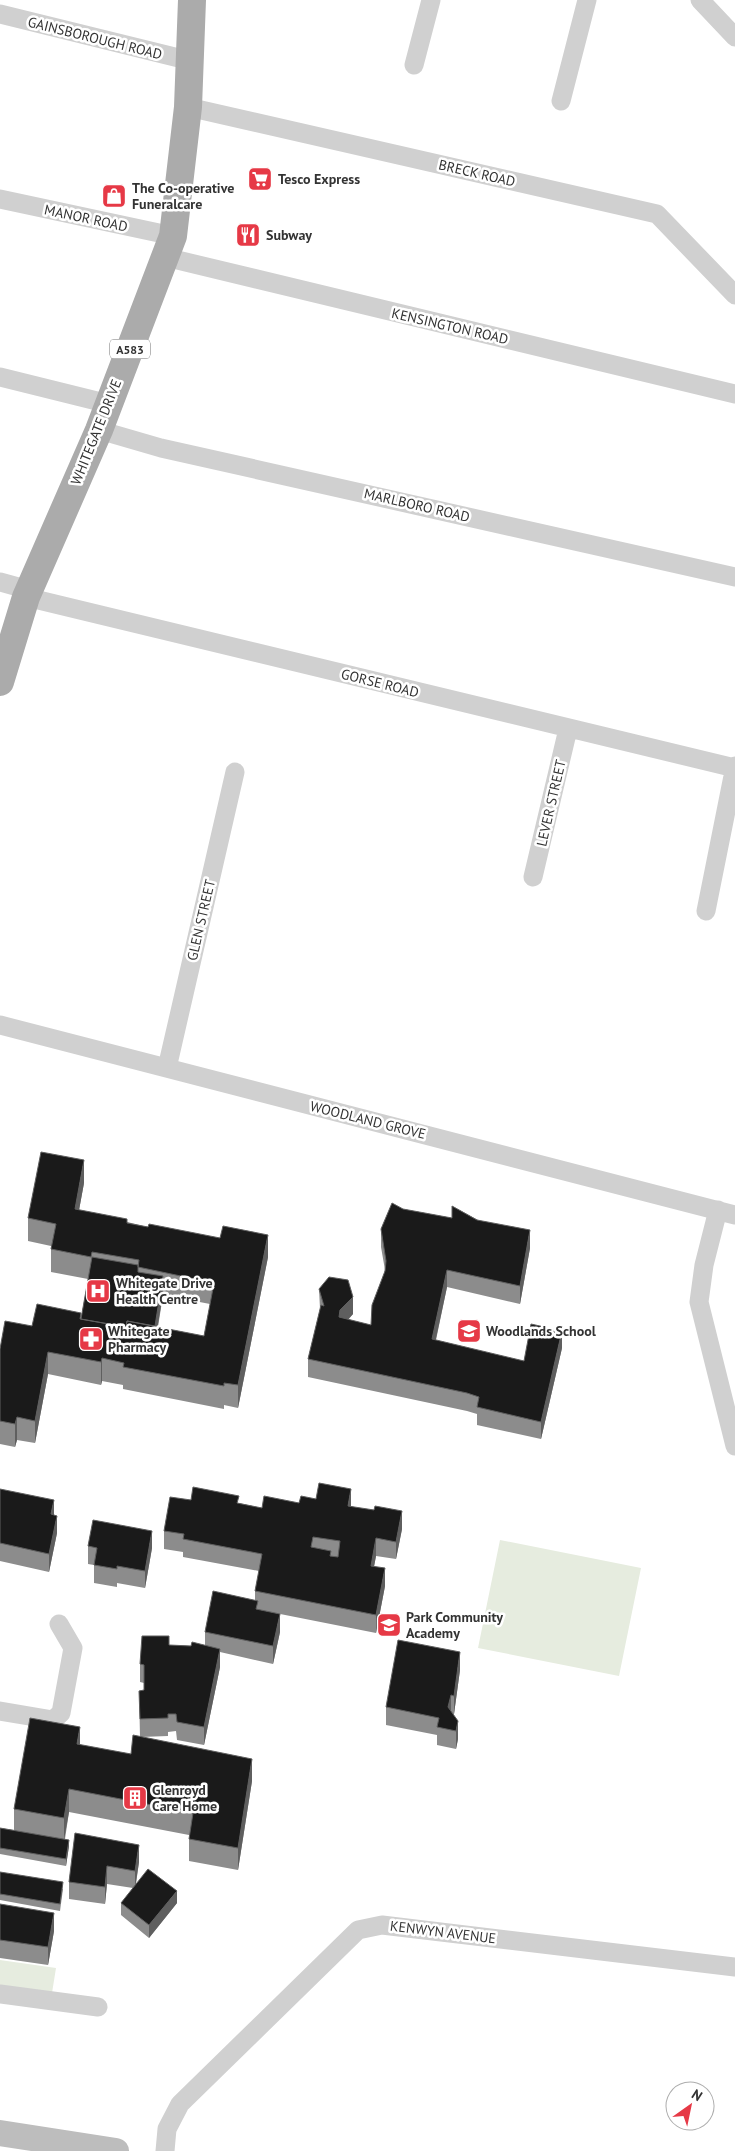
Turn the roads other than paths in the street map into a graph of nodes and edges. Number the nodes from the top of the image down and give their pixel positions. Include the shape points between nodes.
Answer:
1 (192, 0) edge
2 (430, 0) edge
3 (587, 0) edge
4 (700, 0) edge
5 (0, 14) edge
6 (735, 37) edge
7 (190, 62) junction
8 (414, 65) dead end
9 (561, 101) dead end
10 (188, 107) junction
11 (0, 199) edge
12 (169, 246) junction
13 (735, 295) edge
14 (0, 377) edge
15 (735, 394) edge
16 (109, 404) junction
17 (99, 430) junction
18 (735, 577) edge
19 (0, 582) edge
20 (28, 594) junction
21 (0, 682) edge
22 (568, 729) junction
23 (735, 767) edge
24 (235, 772) dead end
25 (533, 877) dead end
26 (706, 912) dead end
27 (0, 1025) edge
28 (167, 1068) junction
29 (727, 1212) edge
30 (727, 1379) edge
31 (735, 1446) edge
32 (59, 1624) dead end
33 (0, 1711) edge
34 (735, 1967) edge
35 (0, 1994) edge
36 (98, 2007) dead end
37 (0, 2133) edge
38 (116, 2151) edge
39 (165, 2151) edge

1 - 7 main road, WHITEGATE DRIVE / A583
2 - 8 street
3 - 9 street
4 - 6 street
5 - 7 street, GAINSBOROUGH ROAD
7 - 10 main road, WHITEGATE DRIVE / A583
10 - 12 main road, WHITEGATE DRIVE / A583
10 - 13 street, BRECK ROAD via 657,214
11 - 12 street, MANOR ROAD
12 - 15 street, KENSINGTON ROAD
12 - 16 main road, WHITEGATE DRIVE / A583
14 - 16 street
16 - 17 main road, WHITEGATE DRIVE / A583
17 - 18 street, MARLBORO ROAD via 161,448
17 - 20 main road, WHITEGATE DRIVE / A583
19 - 20 street, GORSE ROAD
20 - 21 main road, WHITEGATE DRIVE / A583
20 - 22 street, GORSE ROAD
22 - 23 street, GORSE ROAD
22 - 25 street, LEVER STREET
23 - 26 street
24 - 28 street, GLEN STREET
27 - 28 street, WOODLAND GROVE
28 - 29 street, WOODLAND GROVE
29 - 30 street via 704,1265 699,1302
30 - 31 street
32 - 33 street via 73,1648 61,1713 53,1720
34 - 39 street, KENWYN AVENUE via 382,1925 358,1930 180,2104 168,2129
35 - 36 street
37 - 38 street

